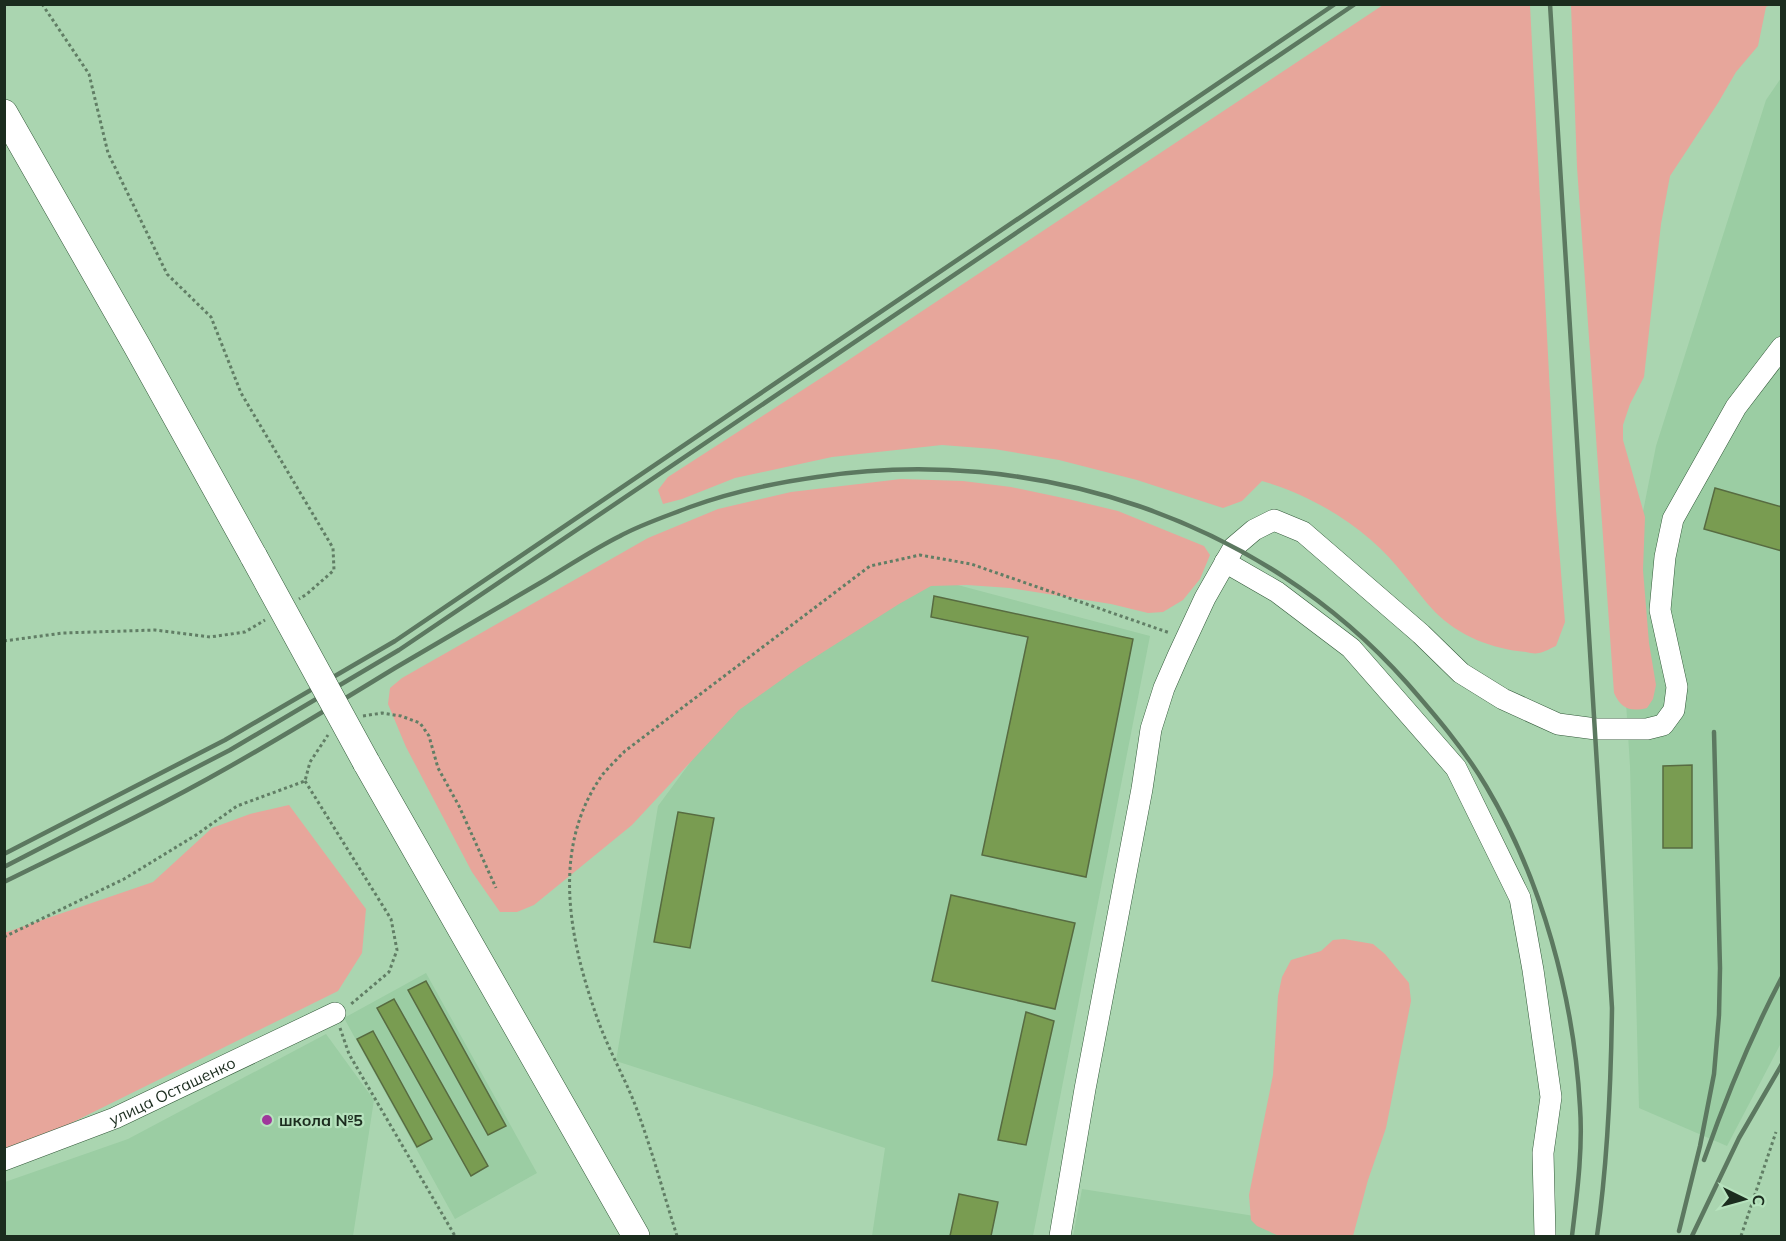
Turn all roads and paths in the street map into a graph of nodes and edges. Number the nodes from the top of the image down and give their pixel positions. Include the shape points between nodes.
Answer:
1 (4, 113) edge
2 (1782, 347) edge
3 (1226, 562) junction
4 (1186, 639) junction
5 (359, 717) dead end
6 (333, 730) dead end
7 (305, 782) junction
8 (496, 888) dead end
9 (4, 937) edge
10 (335, 1013) junction
11 (1776, 1132) dead end
12 (4, 1160) edge
13 (455, 1236) edge
14 (636, 1236) edge
15 (677, 1236) edge
16 (1060, 1236) edge
17 (1545, 1236) edge
18 (1742, 1236) edge

1 - 14 main road, bridge
2 - 3 street via 1736,407 1673,519 1660,610 1677,687 1674,710 1663,725 1647,729 1596,729 1558,724 1503,699 1461,673 1303,532 1274,520 1234,547
3 - 4 street
3 - 17 street via 1277,592 1351,648 1456,768 1520,898 1551,1097 1543,1153
4 - 15 path via 971,564 920,555 870,566 632,745 603,775 578,825 571,855 570,905 576,952 599,1024 634,1103
4 - 16 street via 1151,729
5 - 8 path via 382,713 420,723
6 - 7 path via 310,762
7 - 9 path via 237,806 124,879
7 - 10 path via 391,919 397,950 388,972 356,1001
10 - 12 street, улица Осташенко via 115,1118
10 - 13 path via 349,1054
11 - 18 path

